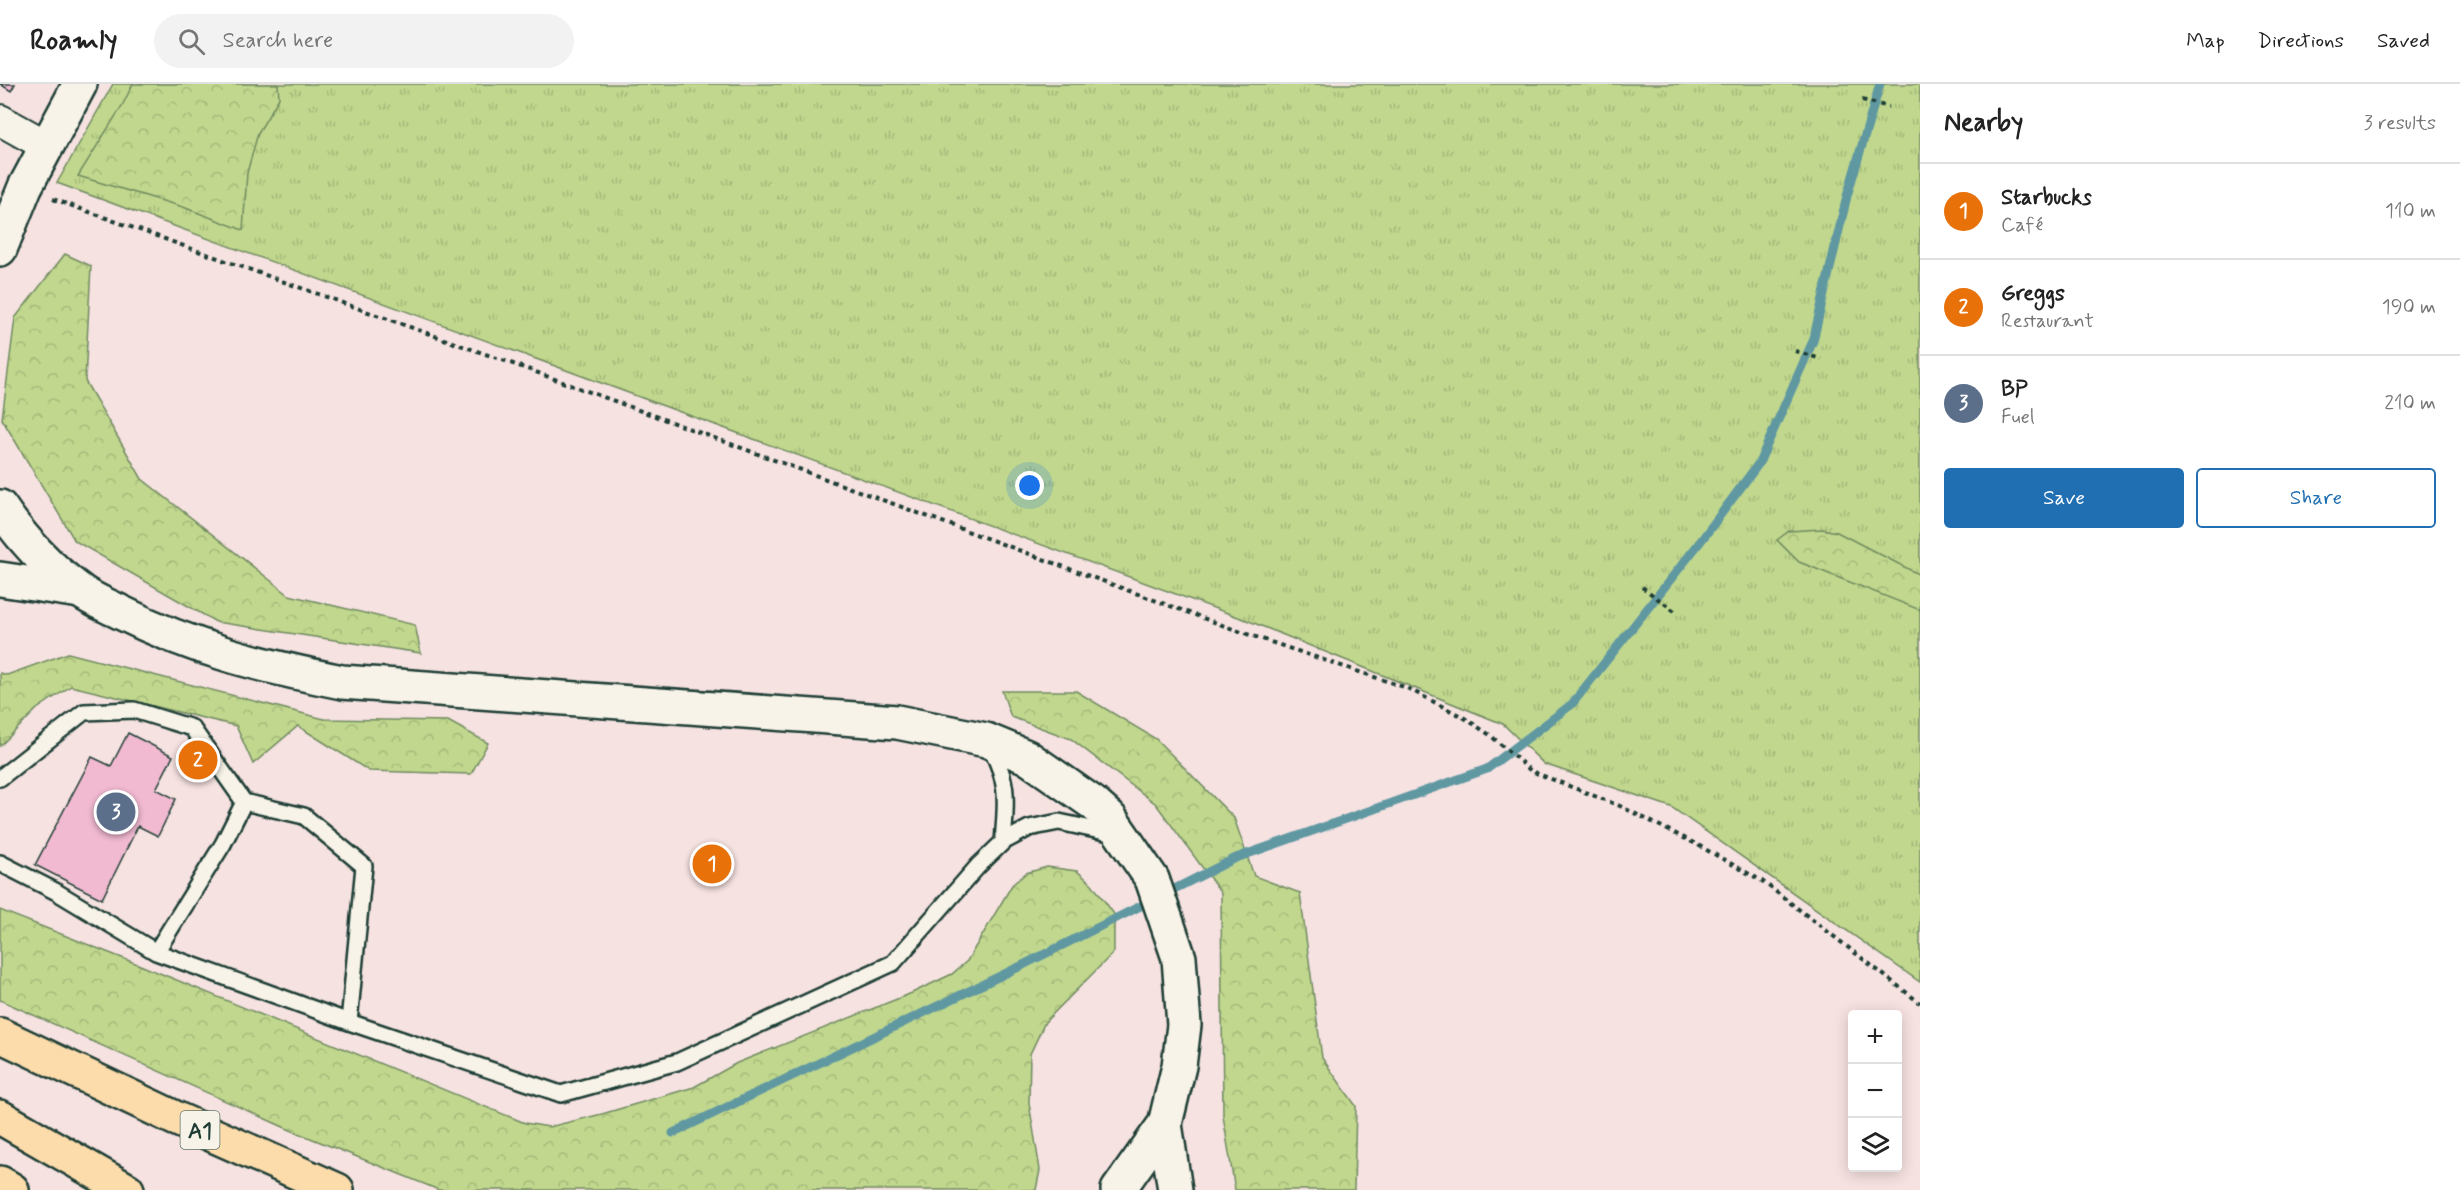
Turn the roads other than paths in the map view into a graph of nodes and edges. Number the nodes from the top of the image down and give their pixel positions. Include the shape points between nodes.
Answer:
1 (80, 84) edge
2 (0, 120) edge
3 (47, 146) junction
4 (0, 249) edge
5 (0, 508) edge
6 (0, 543) edge
7 (0, 579) edge
8 (80, 591) junction
9 (986, 740) junction
10 (0, 778) edge
11 (244, 802) junction
12 (1122, 835) junction
13 (1003, 842) junction
14 (0, 863) edge
15 (156, 952) junction
16 (349, 1022) junction
17 (0, 1035) edge
18 (0, 1117) edge
19 (1165, 1124) junction
20 (0, 1183) edge
21 (12, 1190) edge
22 (127, 1190) edge
23 (337, 1190) edge
24 (1118, 1190) edge
25 (1175, 1190) edge

1 - 3 main road
2 - 3 street
3 - 4 main road
5 - 6 main road
5 - 8 main road via 27,543
7 - 8 main road
8 - 9 main road via 194,645 265,667 342,682 897,722
9 - 12 main road via 1027,757 1060,778 1110,818
9 - 13 lane via 998,762 1007,793
10 - 11 lane via 84,712 134,711 192,728
11 - 15 lane via 224,844
11 - 16 lane via 304,816 364,866
12 - 13 lane via 1059,822 1029,828
12 - 19 main road via 1152,879 1179,958 1184,1025
13 - 16 lane via 893,963 677,1062 561,1094
14 - 15 lane
15 - 16 lane
17 - 23 main road, A1
18 - 22 main road
19 - 24 main road
19 - 25 main road
20 - 21 main road

